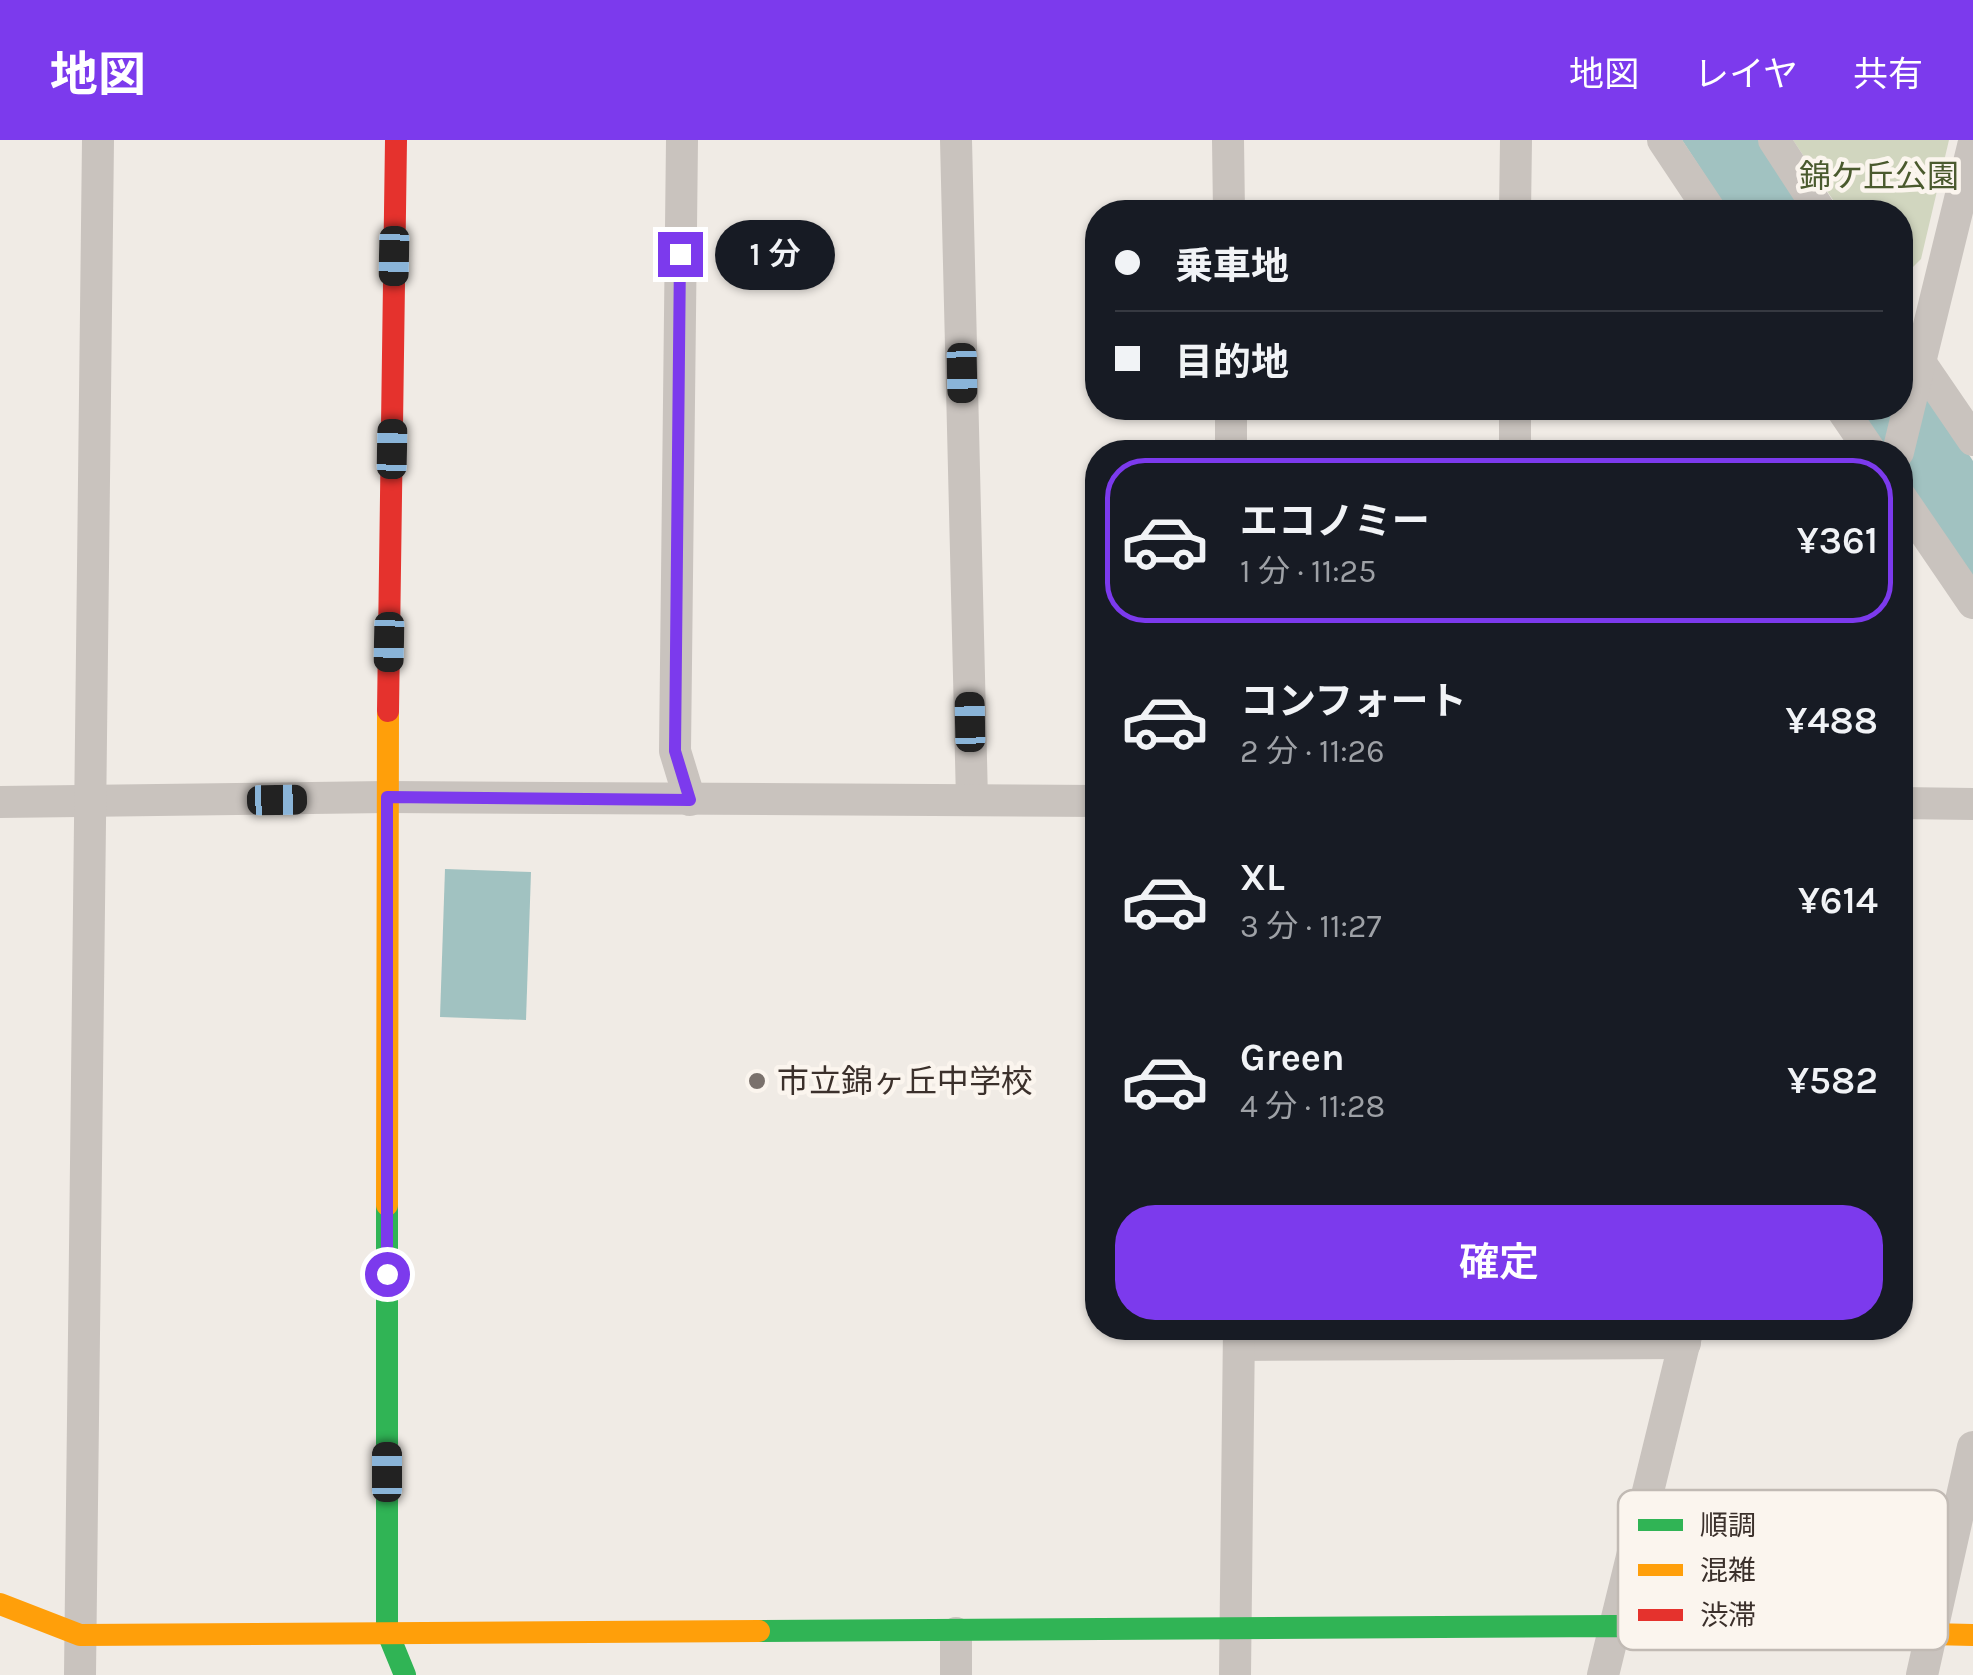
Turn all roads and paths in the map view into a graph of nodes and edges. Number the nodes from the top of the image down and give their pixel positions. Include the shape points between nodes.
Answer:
1 (98, 140) edge
2 (396, 140) edge
3 (682, 140) edge
4 (956, 140) edge
5 (1228, 140) edge
6 (1516, 140) edge
7 (1663, 140) edge
8 (1774, 140) edge
9 (1973, 146) edge
10 (1228, 200) edge
11 (1515, 200) edge
12 (1703, 200) edge
13 (1813, 200) edge
14 (1913, 354) edge
15 (1918, 361) junction
16 (1913, 384) edge
17 (1973, 440) edge
18 (1913, 515) edge
19 (1973, 603) edge
20 (387, 797) junction
21 (690, 800) junction
22 (972, 800) junction
23 (1085, 801) edge
24 (0, 802) edge
25 (1913, 803) edge
26 (93, 804) junction
27 (1973, 804) edge
28 (1239, 1340) edge
29 (1685, 1340) edge
30 (1973, 1447) edge
31 (1648, 1490) edge
32 (1948, 1562) edge
33 (0, 1604) edge
34 (1618, 1614) edge
35 (1615, 1626) junction
36 (1618, 1626) edge
37 (1235, 1629) junction
38 (387, 1631) junction
39 (956, 1633) junction
40 (1973, 1635) edge
41 (80, 1636) junction
42 (1948, 1636) edge
43 (1928, 1650) edge
44 (80, 1675) edge
45 (405, 1675) edge
46 (956, 1675) edge
47 (1235, 1675) edge
48 (1603, 1675) edge
49 (1922, 1675) edge

1 - 26 street
2 - 20 street
3 - 21 street via 675,751
4 - 22 street
5 - 10 street
6 - 11 street
7 - 12 street
8 - 13 street
9 - 15 street
14 - 15 street
15 - 16 street
15 - 17 street
18 - 19 street
20 - 21 street
20 - 26 street
20 - 38 street
21 - 22 street
22 - 23 street
24 - 26 street
25 - 27 street
26 - 41 street
28 - 37 street
29 - 31 street
30 - 32 street
33 - 41 street
34 - 35 street
35 - 36 street
35 - 37 street
35 - 48 street
37 - 39 street
37 - 47 street
38 - 39 street
38 - 41 street
38 - 45 street
39 - 46 street
40 - 42 street
41 - 44 street
43 - 49 street

